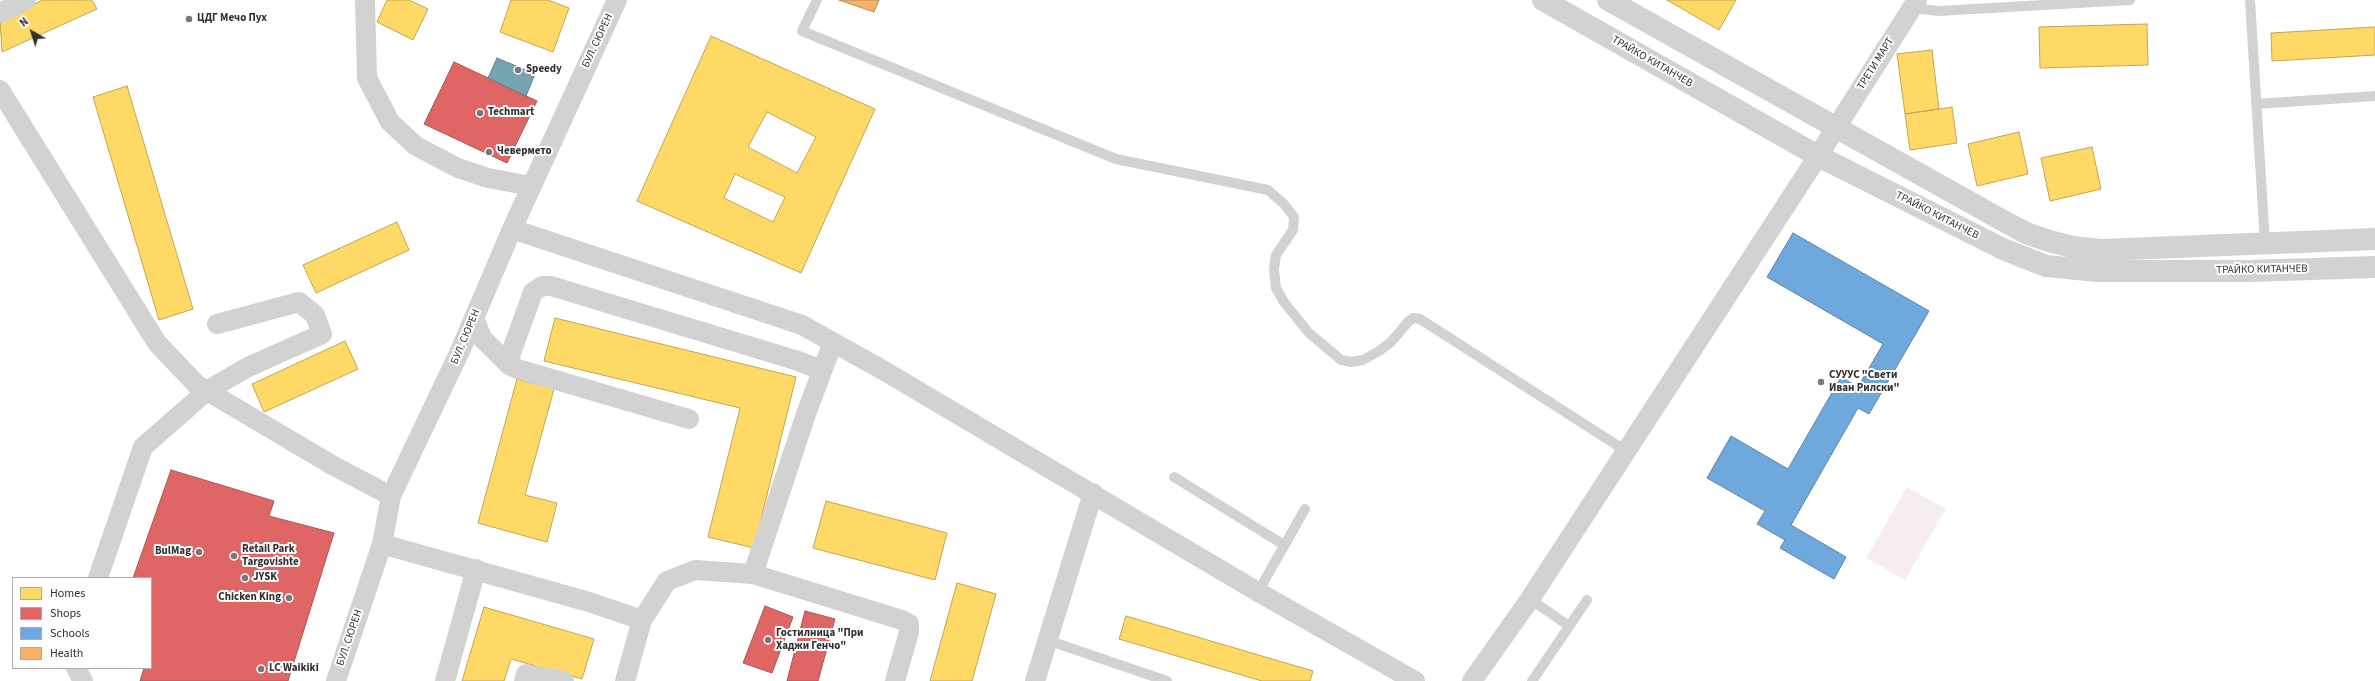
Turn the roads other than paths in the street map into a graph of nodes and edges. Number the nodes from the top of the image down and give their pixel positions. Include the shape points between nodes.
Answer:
1 (26, 0) edge
2 (365, 0) edge
3 (817, 0) edge
4 (1543, 0) edge
5 (1608, 0) edge
6 (2130, 0) edge
7 (2250, 0) edge
8 (612, 1) edge
9 (1914, 4) edge
10 (0, 13) edge
11 (0, 90) edge
12 (2375, 96) edge
13 (2256, 104) junction
14 (1836, 129) junction
15 (1818, 156) junction
16 (531, 186) junction
17 (512, 229) junction
18 (2375, 239) edge
19 (2265, 243) junction
20 (2375, 267) edge
21 (474, 318) junction
22 (217, 324) dead end
23 (833, 342) junction
24 (509, 365) junction
25 (822, 370) junction
26 (208, 390) junction
27 (689, 419) dead end
28 (1626, 451) junction
29 (1174, 477) dead end
30 (1092, 493) junction
31 (391, 496) junction
32 (1305, 509) dead end
33 (382, 544) junction
34 (1284, 545) junction
35 (476, 569) junction
36 (753, 574) junction
37 (98, 577) edge
38 (1258, 592) junction
39 (1530, 599) junction
40 (1587, 600) dead end
41 (642, 620) junction
42 (1569, 626) junction
43 (1047, 640) junction
44 (77, 669) edge
45 (83, 681) edge
46 (336, 681) edge
47 (445, 681) edge
48 (524, 681) edge
49 (564, 681) edge
50 (625, 681) edge
51 (895, 681) edge
52 (1035, 681) edge
53 (1167, 681) edge
54 (1415, 681) edge
55 (1472, 681) edge
56 (1532, 681) edge

1 - 10 street
2 - 16 street via 367,78 390,122 416,146 458,168 488,178
3 - 28 lane via 802,31 1116,159 1268,190 1294,217 1293,230 1276,255 1276,288 1308,332 1341,360 1363,360 1380,351 1413,318 1420,319
4 - 15 street, ТРАЙКО КИТАНЧЕВ
5 - 14 street
6 - 9 lane via 1939,11
7 - 13 lane
8 - 16 street, БУЛ. СЮРЕН
9 - 14 street, ТРЕТИ МАРТ
11 - 26 street via 157,343 197,385
12 - 13 lane
13 - 19 lane
14 - 15 street, ТРЕТИ МАРТ
14 - 19 street via 2013,226 2049,242 2101,250
15 - 20 street, ТРАЙКО КИТАНЧЕВ via 2003,249 2046,266 2097,271 2249,271
15 - 28 street, ТРЕТИ МАРТ
16 - 17 street, БУЛ. СЮРЕН
17 - 21 street, БУЛ. СЮРЕН
17 - 23 street via 802,325
18 - 19 street
21 - 24 street via 482,338
21 - 31 street, БУЛ. СЮРЕН
22 - 26 street via 299,302 315,315 322,334 248,367
23 - 25 street
23 - 30 street
24 - 25 street via 533,292 542,286 551,286
24 - 27 street via 533,375
25 - 36 street
26 - 31 street via 332,465
26 - 37 street via 144,447
28 - 39 street, ТРЕТИ МАРТ
29 - 34 lane
30 - 38 street
30 - 43 street
31 - 33 street, БУЛ. СЮРЕН
32 - 34 lane
33 - 35 street
33 - 46 street, БУЛ. СЮРЕН
34 - 38 lane
35 - 41 street
35 - 47 street
36 - 41 street via 695,570 667,581
36 - 51 street via 909,624
38 - 54 street
39 - 42 lane
39 - 55 street, ТРЕТИ МАРТ
40 - 42 lane
41 - 50 street
42 - 56 lane
43 - 52 street
43 - 53 lane
44 - 45 street
48 - 49 street via 526,674

